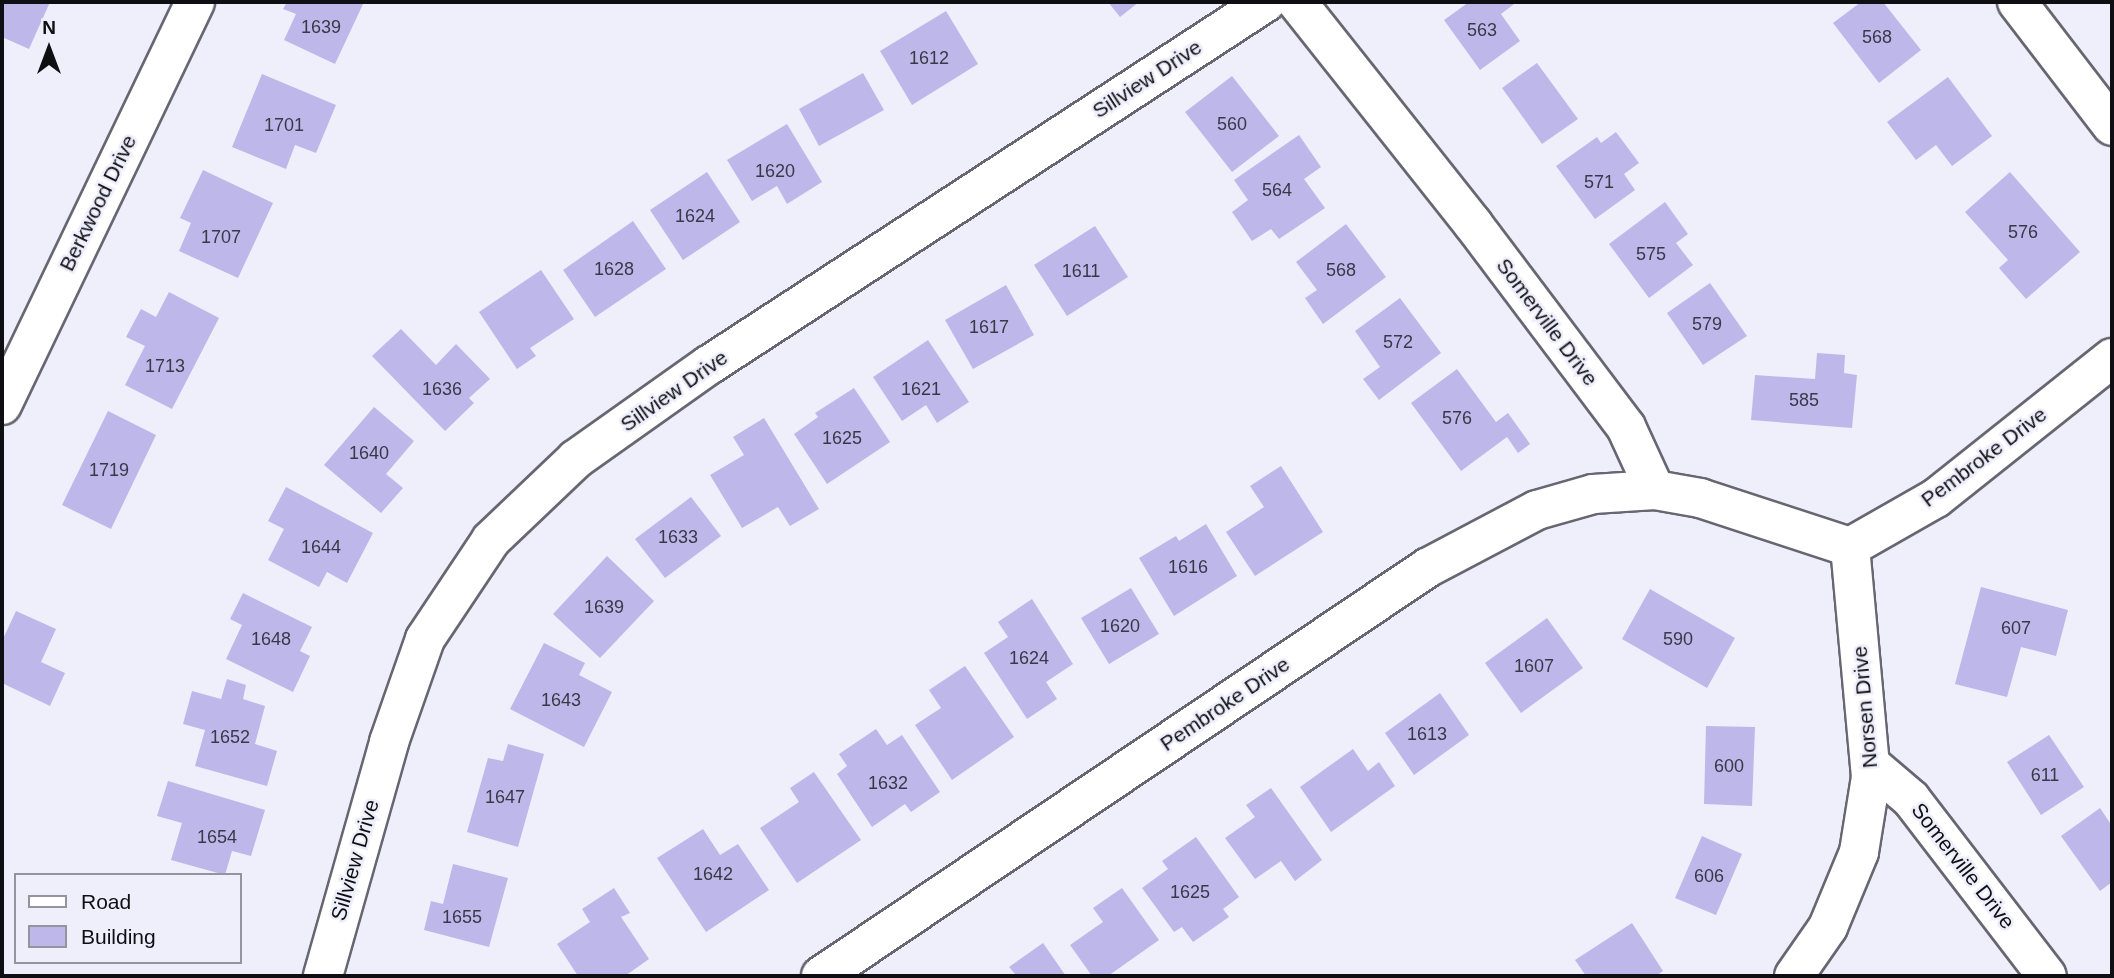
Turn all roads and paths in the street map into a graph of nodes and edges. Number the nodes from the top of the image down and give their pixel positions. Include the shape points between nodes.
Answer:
1 (195, 2) edge
2 (1266, 2) edge
3 (1297, 2) edge
4 (2017, 2) edge
5 (2112, 126) edge
6 (2112, 358) edge
7 (2, 405) edge
8 (1655, 491) junction
9 (1850, 547) junction
10 (1870, 764) junction
11 (323, 976) edge
12 (821, 976) edge
13 (1794, 976) edge
14 (2047, 976) edge

1 - 7 street, Berkwood Drive
2 - 11 street, Sillview Drive via 709,365 576,459 491,540 425,639 389,742
3 - 8 street, Somerville Drive via 1626,427
4 - 5 street
6 - 9 street, Pembroke Drive via 1936,498
8 - 9 street via 1700,498
8 - 12 street, Pembroke Drive via 1592,494 1537,510 1427,568
9 - 10 street, Norsen Drive
10 - 13 street, Norsen Drive via 1858,852 1828,928
10 - 14 street, Somerville Drive via 1911,799

